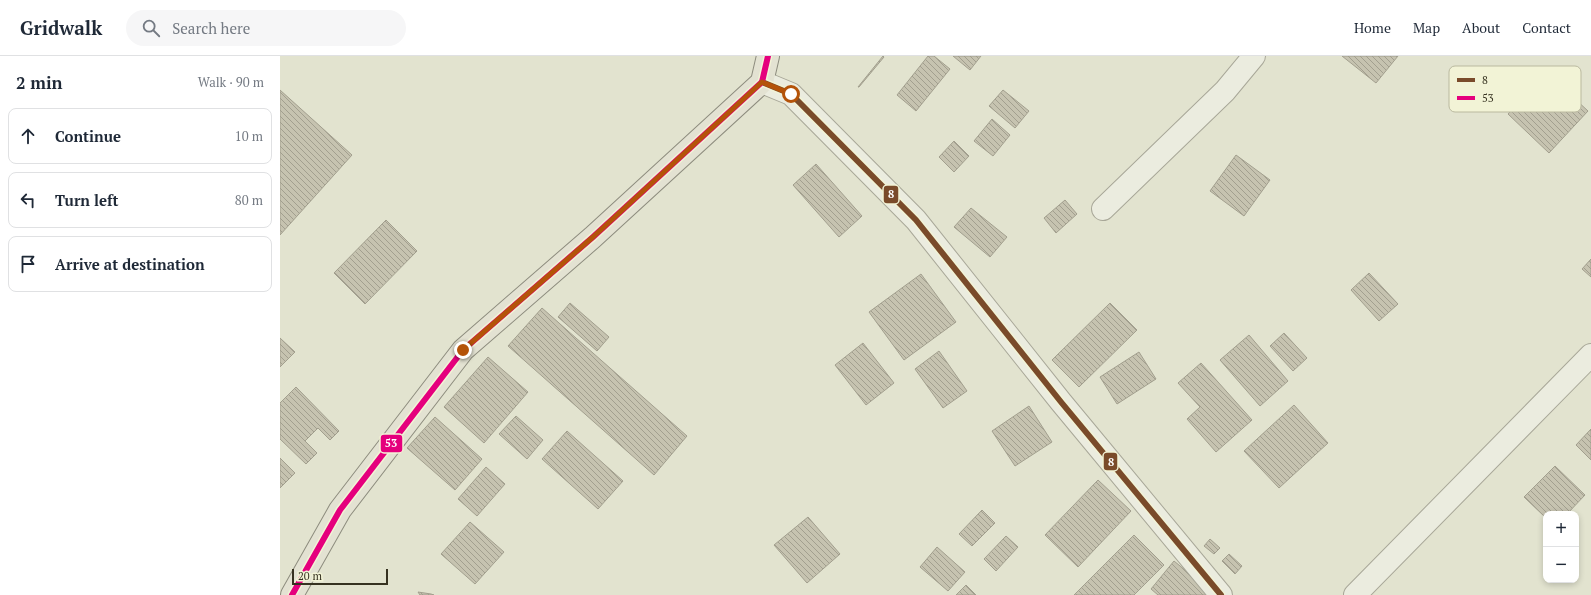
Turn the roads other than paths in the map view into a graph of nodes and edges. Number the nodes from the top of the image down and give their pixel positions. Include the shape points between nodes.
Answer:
1 (768, 56) edge
2 (1254, 56) edge
3 (762, 82) junction
4 (1103, 209) dead end
5 (1591, 355) edge
6 (292, 595) edge
7 (1221, 595) edge
8 (1355, 595) edge

1 - 3 main road
2 - 4 street via 1225,91
3 - 6 main road via 593,237 463,350 340,510
3 - 7 street via 791,94 916,220 1061,402
5 - 8 street

